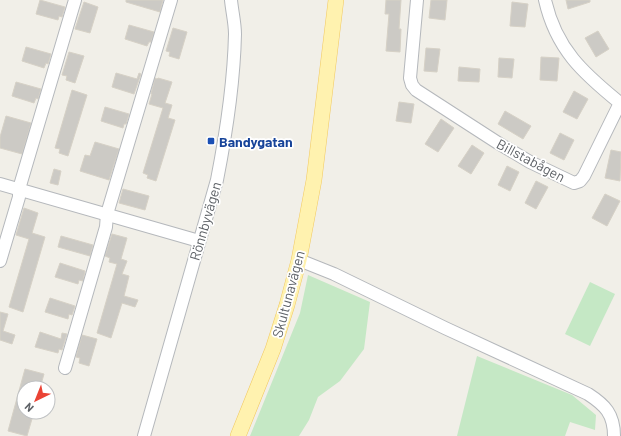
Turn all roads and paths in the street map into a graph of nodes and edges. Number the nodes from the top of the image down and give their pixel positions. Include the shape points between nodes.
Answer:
1 (75, 0) edge
2 (171, 0) edge
3 (231, 0) edge
4 (326, 0) edge
5 (336, 0) edge
6 (417, 0) edge
7 (545, 0) edge
8 (318, 146) junction
9 (0, 184) edge
10 (19, 189) junction
11 (107, 214) junction
12 (199, 241) junction
13 (299, 260) junction
14 (0, 262) edge
15 (65, 368) dead end
16 (144, 436) edge
17 (238, 436) edge
18 (614, 436) edge

1 - 10 street
2 - 11 street
3 - 12 street, Rönnbyvägen via 235,32 226,120 217,180
4 - 8 main road, Skultunavägen
5 - 8 main road, Skultunavägen
6 - 7 street, Billstabågen via 410,78 416,90 530,162 574,183 584,176 620,103 592,80 566,50 548,13
8 - 13 main road, Skultunavägen
9 - 10 street
10 - 11 street
10 - 14 street via 19,197
11 - 12 street
11 - 15 street via 106,227
12 - 16 street, Rönnbyvägen
13 - 17 main road, Skultunavägen via 273,349
13 - 18 street via 334,274 588,394 609,412 614,425

